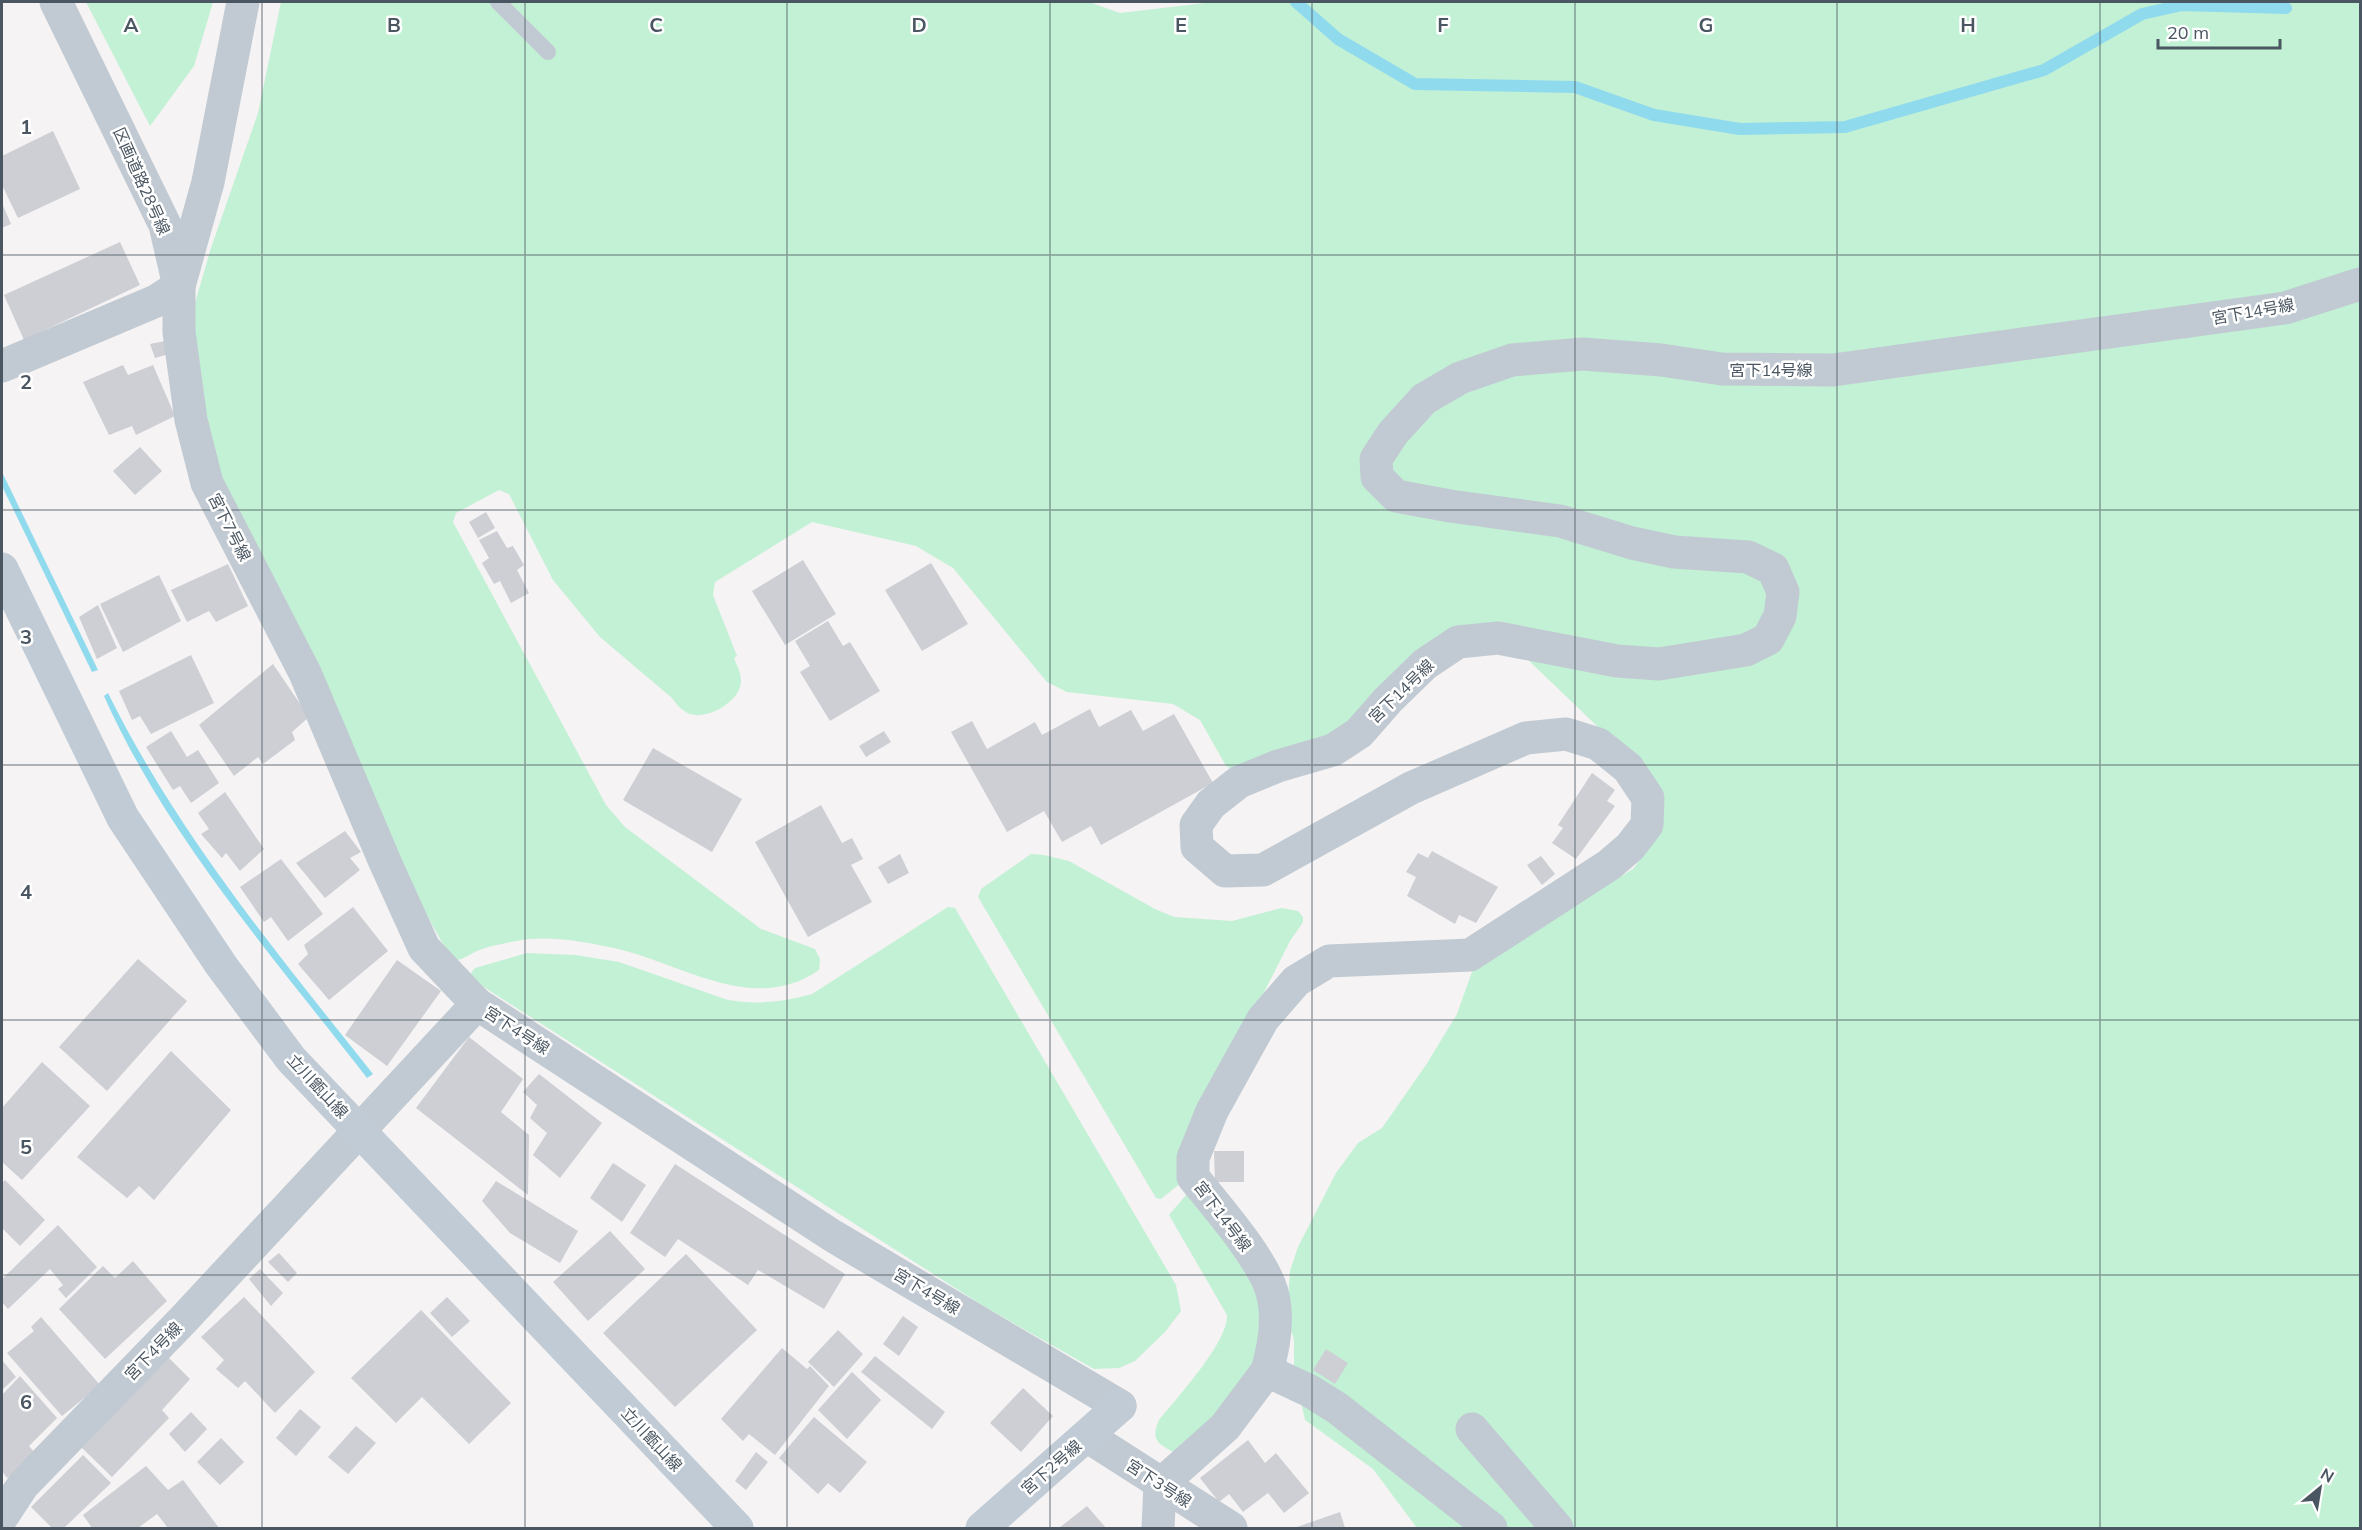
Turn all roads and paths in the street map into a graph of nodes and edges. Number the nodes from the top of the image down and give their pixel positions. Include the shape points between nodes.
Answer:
1 (56, 2) edge
2 (243, 2) edge
3 (498, 2) edge
4 (548, 52) dead end
5 (2361, 284) edge
6 (179, 286) junction
7 (2, 366) edge
8 (2, 569) edge
9 (477, 1004) junction
10 (360, 1130) junction
11 (1266, 1371) junction
12 (1120, 1406) joint
13 (1472, 1429) dead end
14 (1087, 1436) junction
15 (1160, 1485) junction
16 (2, 1517) edge
17 (737, 1528) edge
18 (982, 1528) edge
19 (1158, 1528) edge
20 (1231, 1528) edge
21 (1491, 1528) edge
22 (1557, 1528) edge

1 - 6 street, 区画道路28号線 via 165,225
2 - 6 street, 宮下7号線 via 208,182
3 - 4 lane
5 - 11 street, 宮下14号線 via 2285,308 1833,370 1722,369 1583,354 1512,360 1460,378 1424,399 1376,459 1377,477 1396,496 1560,521 1674,552 1748,557 1773,569 1783,592 1780,616 1768,639 1746,650 1659,663 1617,661 1498,638 1458,642 1425,664 1359,733 1333,750 1239,782 1211,804 1196,825 1197,847 1225,871 1263,870 1411,788 1526,738 1566,734 1598,744 1628,768 1648,798 1647,825 1630,847 1470,955 1329,960 1296,981 1263,1019 1212,1110 1193,1158 1193,1177 1260,1264 1272,1292 1275,1322
6 - 7 street via 156,301
6 - 9 street, 宮下7号線 via 178,332 191,420 207,483 305,673 424,948
8 - 10 street, 立川甑山線 via 123,818 221,965 291,1059
9 - 10 street, 宮下4号線
9 - 12 street, 宮下4号線 via 833,1236
10 - 16 street, 宮下4号線 via 22,1485
10 - 17 street, 立川甑山線
11 - 15 street, 宮下14号線 via 1225,1427
11 - 21 street via 1338,1408
12 - 14 street, 宮下2号線
13 - 22 street
14 - 15 street, 宮下3号線
14 - 18 street, 宮下2号線
15 - 19 street
15 - 20 street, 宮下3号線

